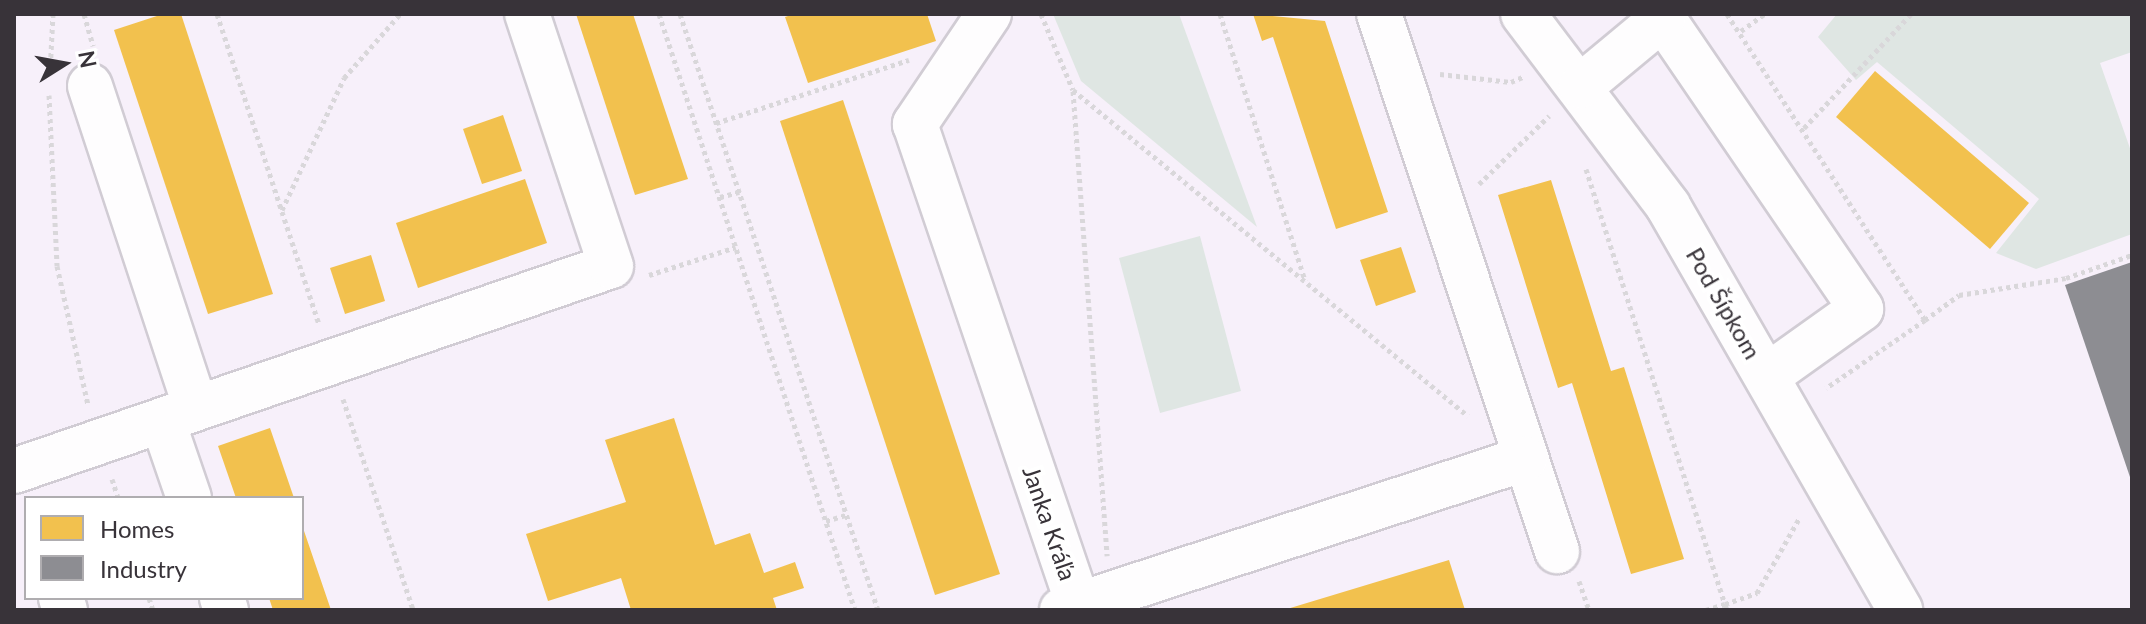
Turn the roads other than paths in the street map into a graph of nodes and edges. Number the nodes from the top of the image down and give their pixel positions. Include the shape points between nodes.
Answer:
1 (527, 14) edge
2 (1379, 14) edge
3 (1523, 14) edge
4 (1662, 16) edge
5 (980, 27) edge
6 (90, 86) dead end
7 (1569, 98) junction
8 (1767, 376) junction
9 (179, 414) junction
10 (1516, 461) junction
11 (19, 472) edge
12 (189, 496) edge
13 (1557, 551) dead end
14 (1083, 602) edge
15 (1900, 610) edge

1 - 9 street via 611,266
2 - 10 street
3 - 7 street, Pod Šípkom
4 - 7 street
4 - 8 street via 1861,309
5 - 14 street, Janka Kráľa via 915,124
6 - 9 street
7 - 8 street, Pod Šípkom via 1668,206
8 - 15 street, Pod Šípkom
9 - 11 street
9 - 12 street
10 - 13 street
10 - 14 street, Janka Kráľa

